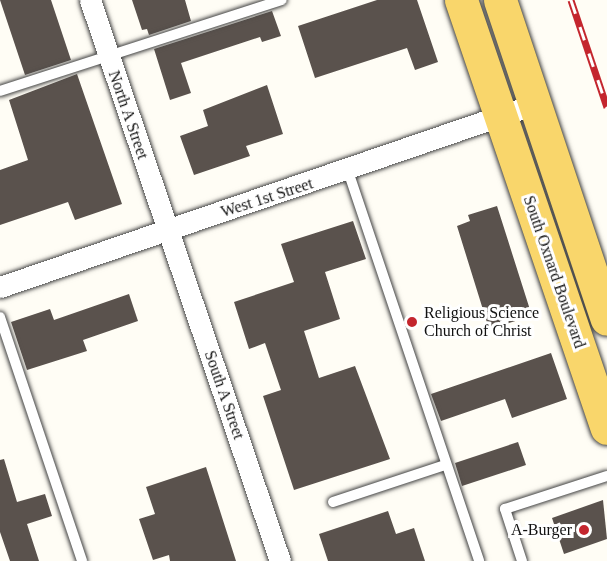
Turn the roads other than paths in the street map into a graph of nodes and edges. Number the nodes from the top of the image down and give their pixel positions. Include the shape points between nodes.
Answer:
1 (90, 0) edge
2 (282, 0) edge
3 (461, 0) edge
4 (500, 0) edge
5 (107, 56) junction
6 (0, 91) edge
7 (532, 105) junction
8 (500, 116) junction
9 (348, 171) junction
10 (168, 230) junction
11 (0, 287) edge
12 (0, 317) edge
13 (607, 319) edge
14 (607, 428) edge
15 (445, 465) junction
16 (607, 476) edge
17 (333, 502) dead end
18 (82, 561) edge
19 (280, 561) edge
20 (479, 561) edge
21 (522, 561) edge

1 - 5 street, North A Street
2 - 5 lane
3 - 8 main road, South Oxnard Boulevard
4 - 7 main road, South Oxnard Boulevard
5 - 6 lane
5 - 10 street, North A Street
7 - 8 street, West 1st Street
7 - 13 main road, South Oxnard Boulevard
8 - 9 street, West 1st Street
8 - 14 main road, South Oxnard Boulevard
9 - 10 street, West 1st Street
9 - 15 lane
10 - 11 street, West 1st Street
10 - 19 street, South A Street
12 - 18 lane
15 - 17 lane
15 - 20 lane
16 - 21 lane via 505,509

